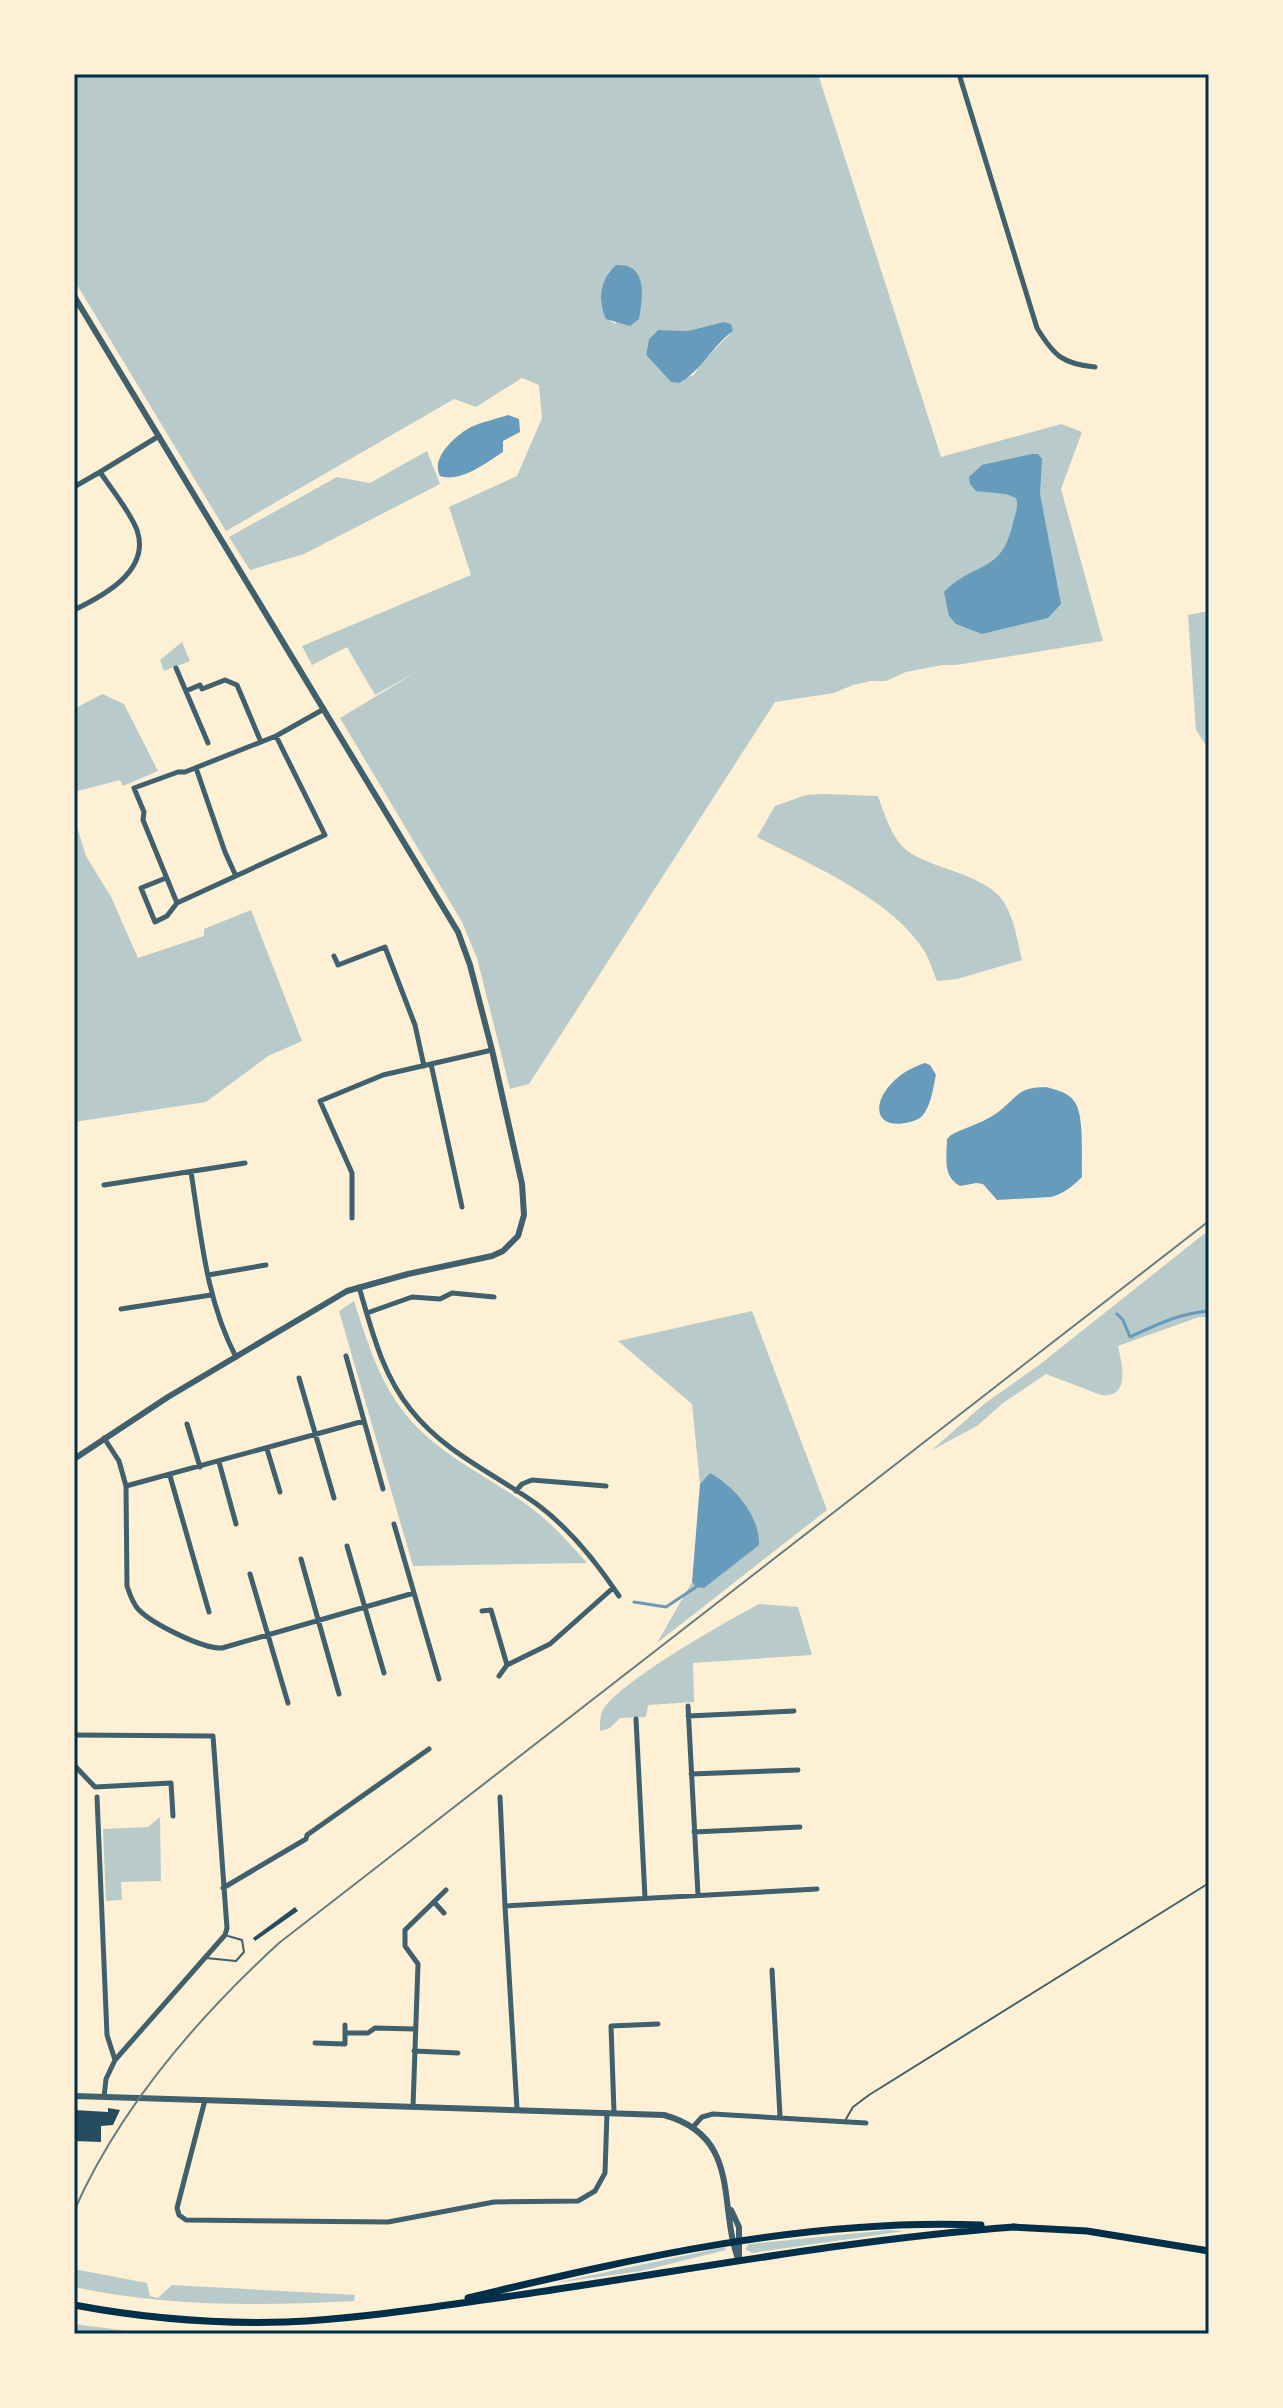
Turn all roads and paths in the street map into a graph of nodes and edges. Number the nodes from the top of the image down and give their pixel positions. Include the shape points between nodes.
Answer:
1 (959, 74) edge
2 (74, 296) edge
3 (1095, 367) dead end
4 (159, 436) junction
5 (100, 472) junction
6 (74, 487) edge
7 (74, 610) edge
8 (176, 668) dead end
9 (186, 691) junction
10 (324, 709) junction
11 (276, 736) junction
12 (261, 742) junction
13 (208, 743) dead end
14 (196, 768) junction
15 (235, 874) junction
16 (166, 878) junction
17 (177, 903) junction
18 (334, 956) dead end
19 (492, 1050) junction
20 (428, 1065) junction
21 (245, 1163) dead end
22 (191, 1172) junction
23 (104, 1185) dead end
24 (462, 1207) dead end
25 (352, 1218) dead end
26 (266, 1265) dead end
27 (208, 1275) junction
28 (359, 1286) junction
29 (211, 1295) junction
30 (494, 1297) dead end
31 (121, 1309) dead end
32 (367, 1313) junction
33 (346, 1356) dead end
34 (236, 1357) junction
35 (299, 1378) dead end
36 (364, 1421) junction
37 (187, 1424) dead end
38 (316, 1435) junction
39 (103, 1437) junction
40 (267, 1449) junction
41 (74, 1459) edge
42 (219, 1462) junction
43 (200, 1467) junction
44 (170, 1476) junction
45 (126, 1486) junction
46 (606, 1486) dead end
47 (383, 1489) dead end
48 (516, 1491) junction
49 (280, 1492) dead end
50 (334, 1498) dead end
51 (236, 1524) dead end
52 (394, 1524) dead end
53 (347, 1546) dead end
54 (301, 1559) dead end
55 (250, 1574) dead end
56 (613, 1588) junction
57 (414, 1593) junction
58 (619, 1596) dead end
59 (365, 1607) junction
60 (482, 1611) dead end
61 (209, 1612) dead end
62 (318, 1621) junction
63 (268, 1635) junction
64 (507, 1665) junction
65 (384, 1673) dead end
66 (499, 1676) dead end
67 (439, 1679) dead end
68 (339, 1694) dead end
69 (288, 1703) dead end
70 (688, 1706) dead end
71 (794, 1711) dead end
72 (688, 1716) junction
73 (636, 1719) dead end
74 (74, 1735) edge
75 (429, 1749) dead end
76 (74, 1765) edge
77 (798, 1770) dead end
78 (691, 1774) junction
79 (97, 1797) dead end
80 (500, 1797) dead end
81 (173, 1816) dead end
82 (800, 1827) dead end
83 (694, 1832) junction
84 (1209, 1883) edge
85 (223, 1888) junction
86 (817, 1889) dead end
87 (446, 1890) dead end
88 (698, 1895) junction
89 (645, 1898) junction
90 (434, 1902) junction
91 (505, 1906) junction
92 (444, 1913) dead end
93 (225, 1935) junction
94 (204, 1958) junction
95 (772, 1970) dead end
96 (658, 2024) dead end
97 (345, 2025) dead end
98 (414, 2029) junction
99 (345, 2033) junction
100 (315, 2043) dead end
101 (414, 2051) junction
102 (458, 2053) dead end
103 (115, 2060) junction
104 (74, 2096) edge
105 (104, 2097) junction
106 (205, 2100) junction
107 (413, 2107) junction
108 (517, 2109) junction
109 (610, 2112) junction
110 (780, 2116) junction
111 (846, 2120) junction
112 (866, 2123) dead end
113 (692, 2128) junction
114 (1014, 2227) junction
115 (736, 2242) junction
116 (1209, 2251) edge
117 (739, 2261) junction
118 (74, 2305) edge
119 (425, 2308) junction

1 - 3 street via 1037,328 1059,357
2 - 4 street
4 - 5 street
4 - 10 street
5 - 6 street
5 - 7 street via 136,529 137,558 125,578 105,595
8 - 9 street
9 - 12 street via 225,680 237,685
9 - 13 street
10 - 11 street
10 - 19 street via 458,932
11 - 12 street
11 - 15 street via 325,835
12 - 14 street
14 - 15 street
14 - 16 street via 134,788
15 - 17 street
16 - 17 street
16 - 17 street via 141,888 155,922
18 - 20 street via 338,965 385,947
19 - 20 street
19 - 28 street via 522,1184 524,1215 518,1236 492,1256
20 - 24 street
20 - 25 street via 383,1075 320,1101 352,1173
21 - 22 street
22 - 23 street
22 - 27 street
26 - 27 street
27 - 29 street
28 - 32 street
28 - 34 street
29 - 31 street
29 - 34 street
30 - 32 street via 412,1297
32 - 48 street via 380,1358 413,1412 450,1448
33 - 36 street
34 - 39 street
35 - 38 street
36 - 38 street
36 - 47 street
37 - 43 street
38 - 40 street
38 - 50 street
39 - 41 street
39 - 45 street via 119,1461
40 - 42 street
40 - 49 street
42 - 43 street
42 - 51 street
43 - 44 street
44 - 45 street
44 - 61 street
45 - 63 street via 127,1586 135,1607 211,1648
46 - 48 street via 532,1480
48 - 56 street via 562,1525
52 - 57 street
53 - 59 street
54 - 62 street
55 - 63 street
56 - 58 street
56 - 64 street via 550,1644
57 - 59 street
57 - 67 street
59 - 62 street
59 - 65 street
60 - 64 street via 491,1610
62 - 63 street
62 - 68 street
63 - 69 street
64 - 66 street
70 - 72 street
71 - 72 street
72 - 78 street
73 - 89 street
74 - 85 street via 213,1736
75 - 85 street via 306,1839
76 - 81 street via 95,1787 171,1783
77 - 78 street
78 - 83 street
79 - 103 street via 107,2035
80 - 91 street
82 - 83 street
83 - 88 street
84 - 111 lane via 869,2095
85 - 93 street
86 - 88 street
87 - 90 street
88 - 89 street
89 - 91 street
90 - 92 street
90 - 98 street via 405,1930 405,1946 418,1964
91 - 108 street
93 - 94 street
93 - 94 lane via 242,1940 243,1956 236,1961
94 - 103 street
95 - 110 street
96 - 109 street via 611,2026
97 - 99 street
98 - 99 street
98 - 101 street
99 - 100 street via 345,2044
101 - 102 street
101 - 107 street
103 - 105 street
104 - 105 street
105 - 106 street
106 - 107 street
106 - 109 street via 177,2208 186,2220 388,2222 494,2202 578,2201 595,2191 605,2173
107 - 108 street
108 - 109 street
109 - 113 street via 664,2115
110 - 111 street
110 - 113 street via 706,2114
111 - 112 street
113 - 115 street via 716,2155 739,2227
114 - 115 main road via 903,2225
114 - 116 main road via 1087,2231
114 - 117 main road
115 - 117 street
115 - 119 main road
117 - 119 main road
118 - 119 main road via 240,2322

